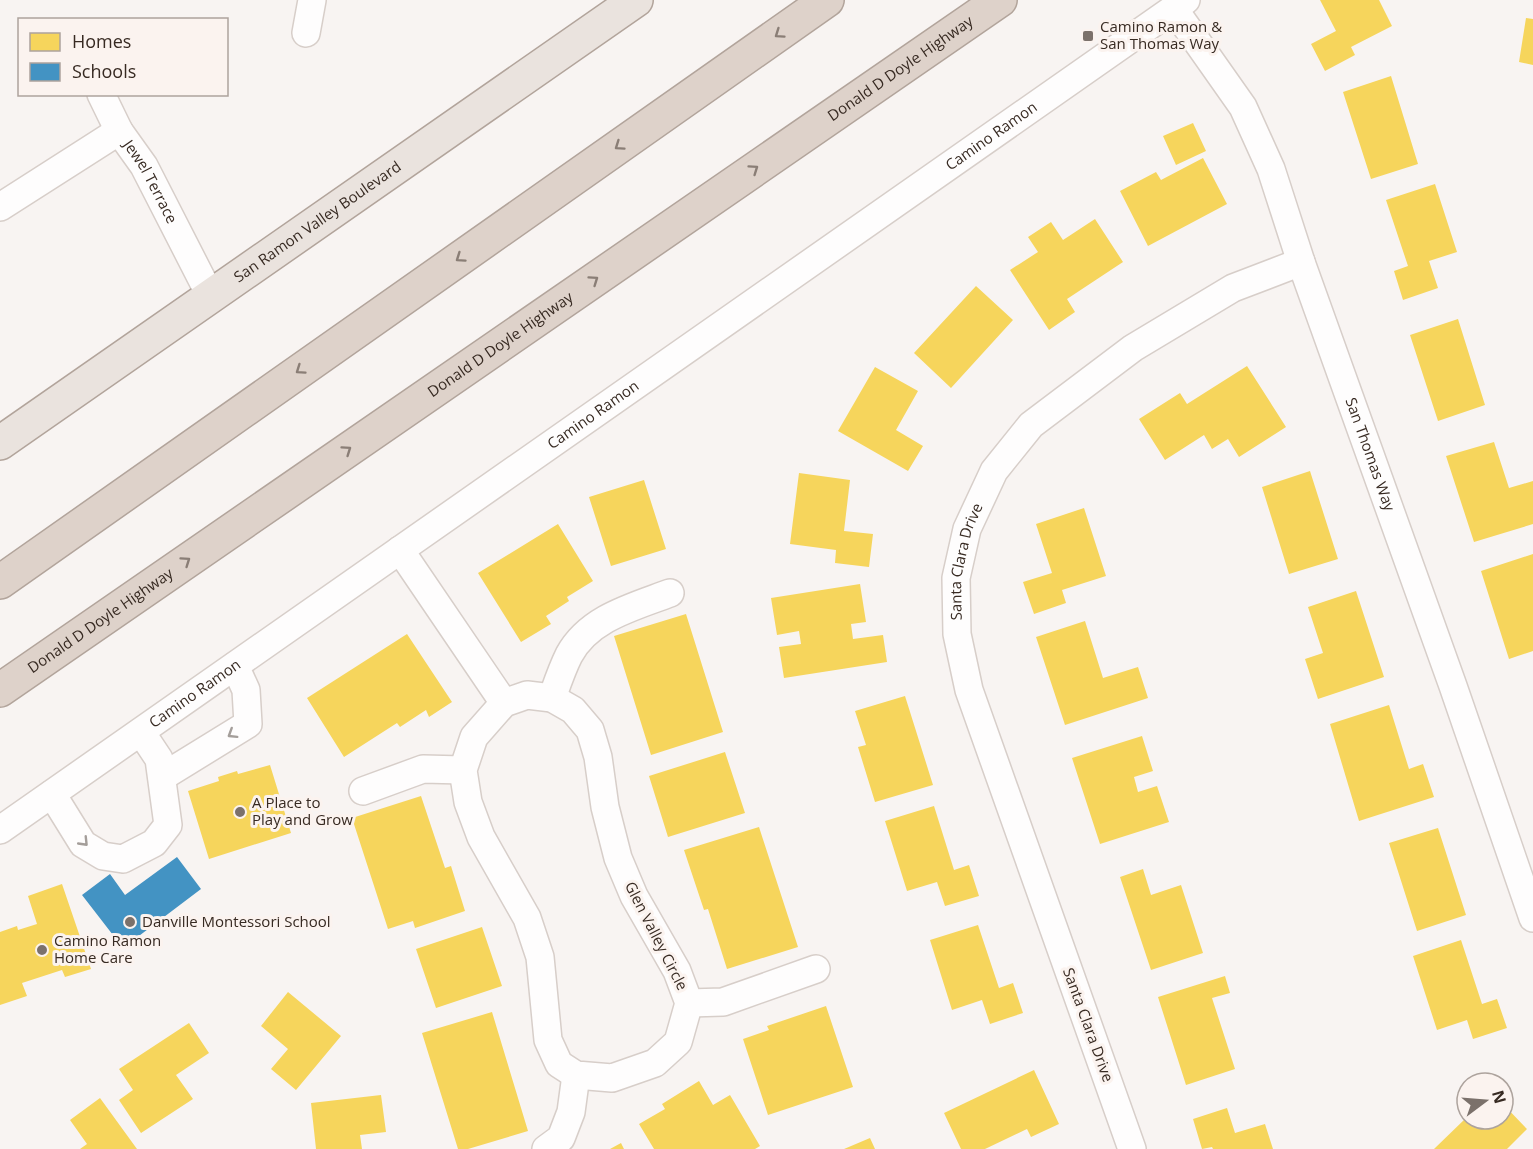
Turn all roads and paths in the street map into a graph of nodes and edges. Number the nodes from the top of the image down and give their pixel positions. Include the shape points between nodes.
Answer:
1 (312, 0) edge
2 (635, 0) edge
3 (826, 0) edge
4 (1000, 0) edge
5 (1180, 4) edge
6 (306, 33) dead end
7 (102, 96) edge
8 (119, 131) junction
9 (0, 207) edge
10 (1301, 262) junction
11 (211, 297) junction
12 (0, 443) edge
13 (400, 550) junction
14 (0, 582) edge
15 (669, 593) dead end
16 (235, 666) junction
17 (0, 690) edge
18 (552, 698) junction
19 (504, 704) junction
20 (141, 732) junction
21 (463, 770) junction
22 (162, 777) junction
23 (363, 791) dead end
24 (51, 794) junction
25 (0, 830) edge
26 (1533, 918) edge
27 (816, 969) dead end
28 (689, 1004) junction
29 (576, 1075) junction
30 (546, 1149) edge
31 (1132, 1149) edge

1 - 6 street
2 - 11 main road, San Ramon Valley Boulevard
3 -> 14 highway
17 -> 4 highway, Donald D Doyle Highway
5 - 10 street, San Thomas Way via 1243,107 1271,170
5 - 13 street, Camino Ramon
7 - 8 street
8 - 9 street, Jewel Terrace
8 - 11 street, Jewel Terrace via 144,166
10 - 26 street, San Thomas Way
10 - 31 street, Santa Clara Drive via 1233,288 1133,348 1031,424 994,471 967,529 956,578 957,634 969,690
11 - 12 main road, San Ramon Valley Boulevard
13 - 16 street, Camino Ramon
13 - 19 street
15 - 18 street via 609,617 586,634 570,654
16 - 20 street, Camino Ramon
16 -> 22 street via 246,690 248,724
18 - 19 street via 526,695
18 - 28 street, Glen Valley Circle via 573,710 590,730 618,858 634,896 677,970
19 - 21 street via 474,737
20 - 22 street via 159,759
20 - 24 street, Camino Ramon
21 - 23 street via 423,770
21 - 29 street via 468,802 481,837 527,918 540,957 548,1040 559,1064
24 -> 22 street via 83,844 103,856 123,859 154,843 168,825
24 - 25 street, Camino Ramon
27 - 28 street via 723,1002
28 - 29 street, Glen Valley Circle via 678,1042 655,1063 612,1078
29 - 30 street via 571,1112 561,1138

